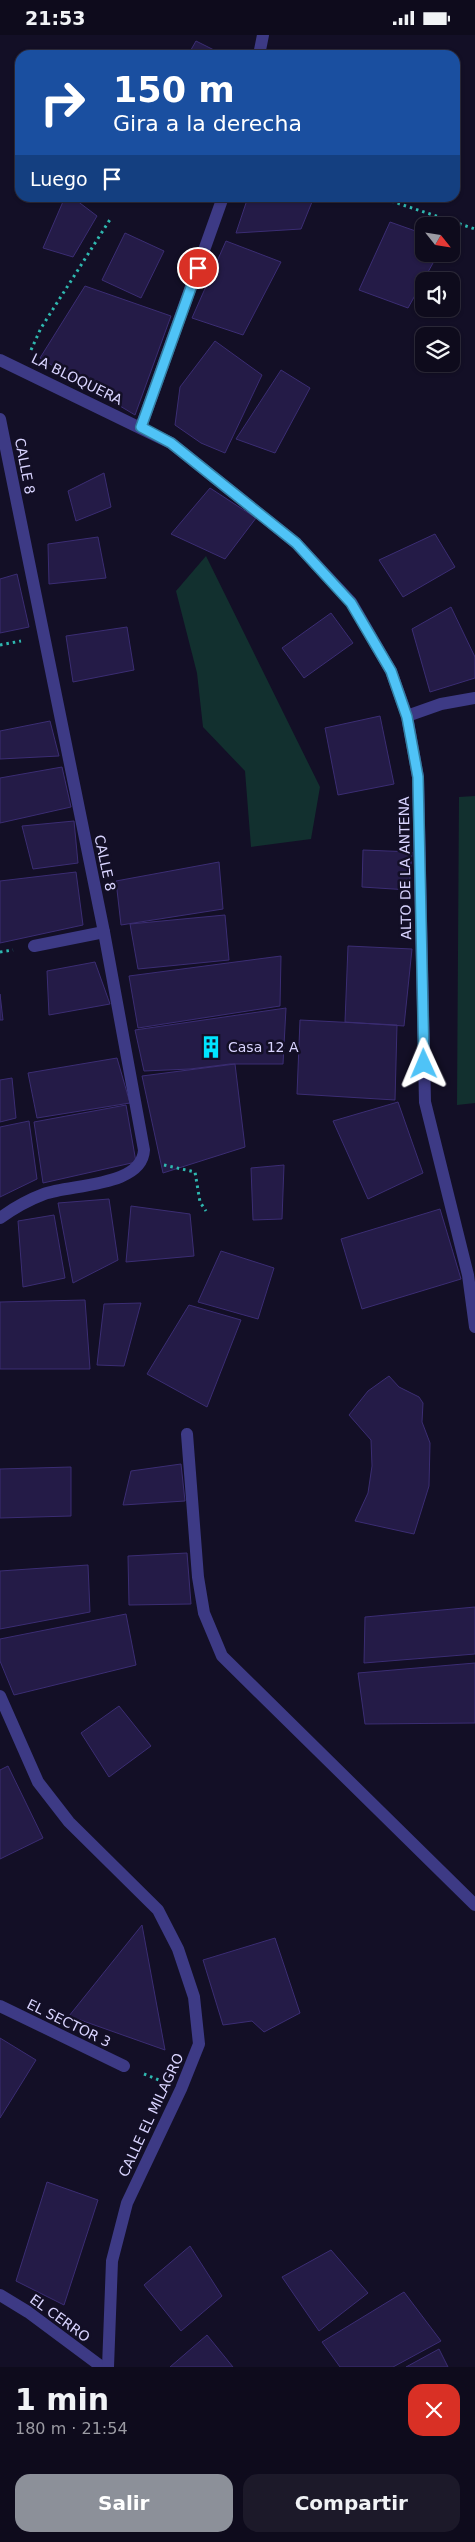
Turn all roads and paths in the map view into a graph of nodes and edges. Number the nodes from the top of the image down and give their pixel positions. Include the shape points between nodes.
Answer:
1 (263, 35) edge
2 (260, 50) edge
3 (221, 202) edge
4 (395, 202) edge
5 (111, 218) dead end
6 (475, 229) edge
7 (0, 360) edge
8 (22, 369) junction
9 (0, 419) edge
10 (141, 427) junction
11 (475, 698) edge
12 (407, 717) junction
13 (104, 932) junction
14 (34, 947) dead end
15 (141, 1161) junction
16 (206, 1211) dead end
17 (0, 1218) edge
18 (475, 1327) edge
19 (187, 1434) dead end
20 (0, 1696) edge
21 (475, 1905) edge
22 (0, 2005) edge
23 (124, 2066) joint
24 (181, 2089) junction
25 (0, 2295) edge
26 (102, 2367) edge
27 (108, 2367) edge

1 - 2 street
3 - 10 street
4 - 6 path
5 - 8 path via 41,328
7 - 8 street, LA BLOQUERA
8 - 10 street, LA BLOQUERA
9 - 13 street, CALLE 8
10 - 12 street, ALTO DE LA ANTENA via 171,443 296,543 351,603 391,671
11 - 12 street via 441,704
12 - 18 street, ALTO DE LA ANTENA via 418,777 425,1102 468,1275
13 - 14 street
13 - 15 street, CALLE 8 via 144,1150
15 - 16 path via 195,1172 200,1203
15 - 17 street via 122,1177 46,1193
19 - 21 street via 198,1577 204,1613 222,1656
20 - 24 street, CALLE EL MILAGRO via 38,1782 69,1822 158,1910 178,1949 194,1997 199,2044
22 - 23 street, EL SECTOR 3
23 - 24 path
24 - 27 street, CALLE EL MILAGRO via 127,2203 112,2261
25 - 26 street, EL CERRO via 28,2311

